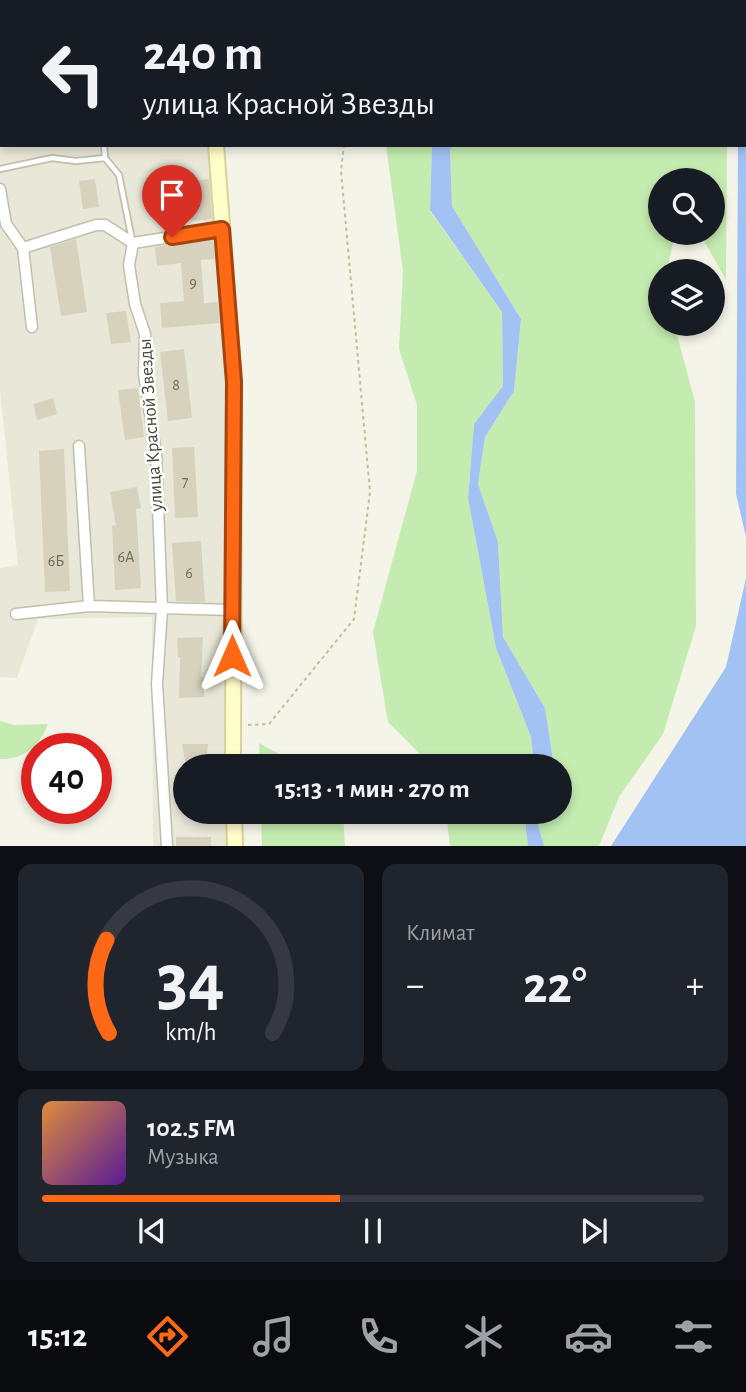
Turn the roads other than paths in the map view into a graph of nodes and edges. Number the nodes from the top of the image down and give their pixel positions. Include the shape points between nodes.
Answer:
1 (104, 147) edge
2 (216, 147) edge
3 (105, 158) junction
4 (0, 169) edge
5 (0, 189) edge
6 (222, 229) junction
7 (133, 243) junction
8 (23, 248) junction
9 (32, 327) dead end
10 (79, 446) dead end
11 (89, 606) junction
12 (162, 609) junction
13 (232, 610) junction
14 (16, 614) dead end
15 (233, 754) edge
16 (234, 824) edge
17 (167, 846) edge
18 (235, 846) edge

1 - 3 lane
2 - 6 street
3 - 4 lane via 52,158
3 - 7 lane via 119,175
5 - 8 street via 6,224
6 - 7 street
6 - 13 street via 234,382
7 - 8 street via 118,231 96,225
7 - 12 street, улица Красной Звезды via 129,265 145,334 144,374 156,454
8 - 9 street
10 - 11 street
11 - 12 street
11 - 14 street
12 - 13 street
12 - 17 street, улица Красной Звезды via 157,684
13 - 15 street
16 - 18 street

